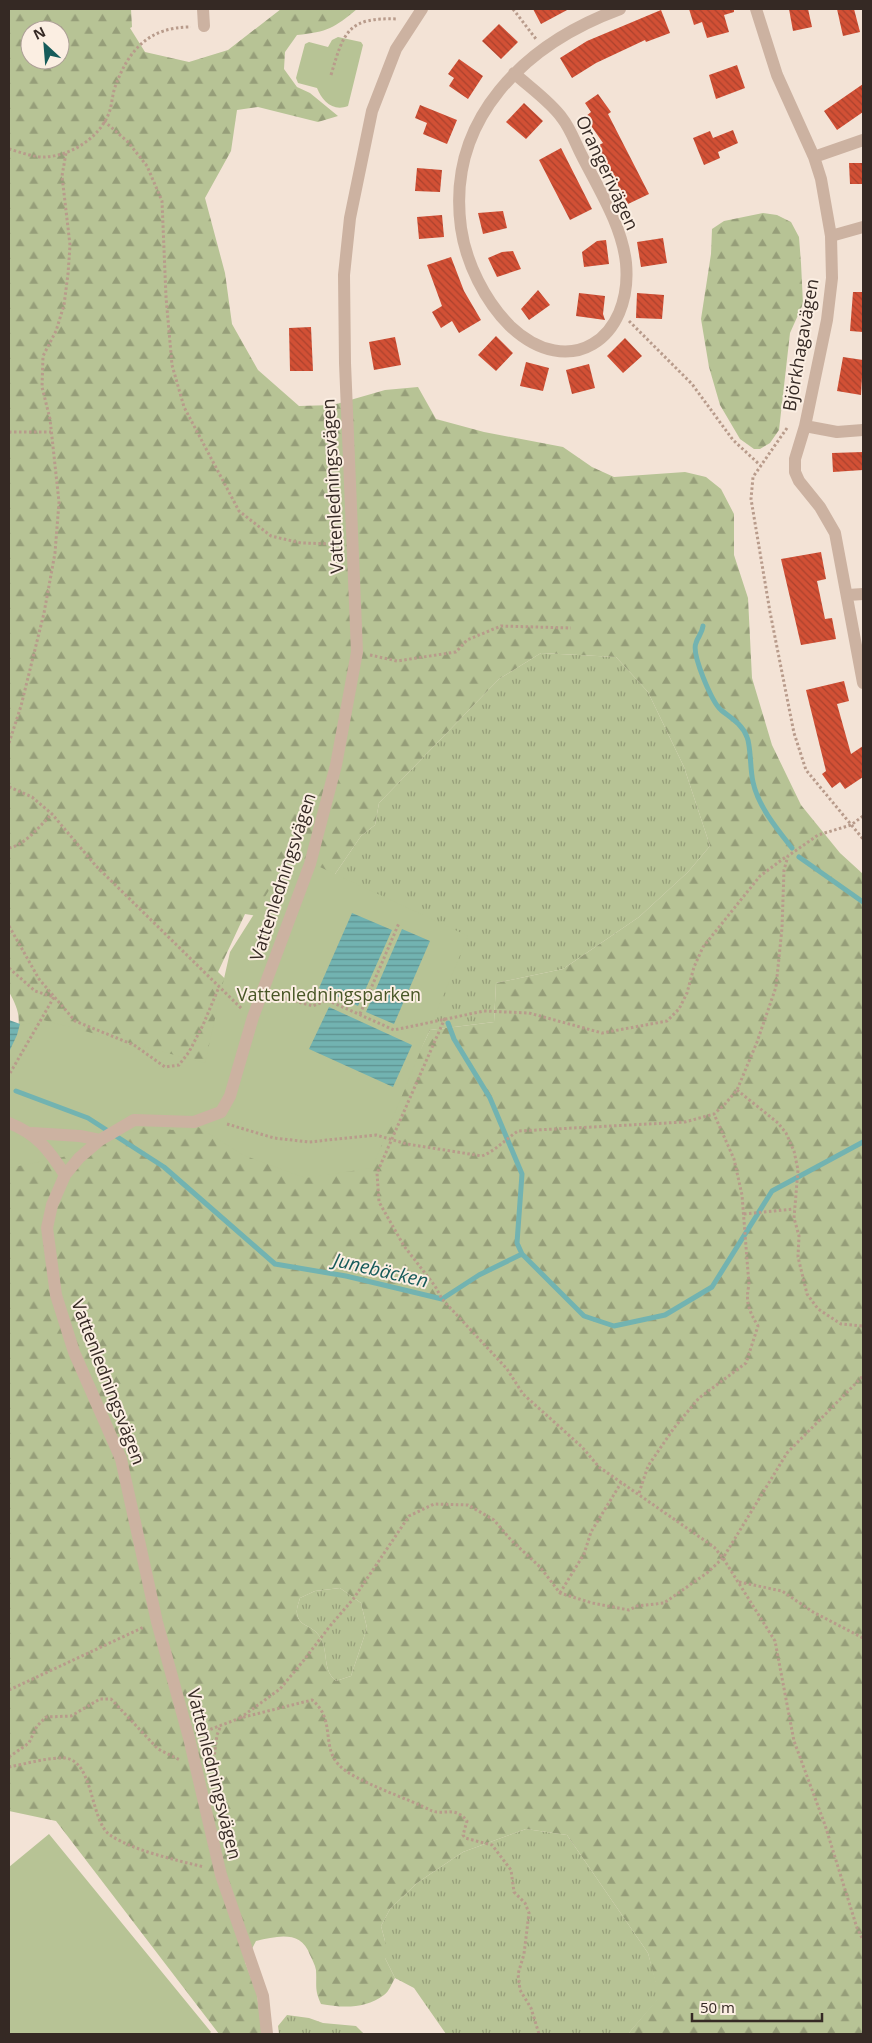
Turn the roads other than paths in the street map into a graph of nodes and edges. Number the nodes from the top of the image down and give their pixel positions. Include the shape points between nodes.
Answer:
1 (204, 9) edge
2 (422, 9) edge
3 (620, 9) edge
4 (756, 9) edge
5 (204, 26) road end
6 (514, 73) junction
7 (863, 140) edge
8 (814, 158) junction
9 (863, 226) edge
10 (831, 236) junction
11 (805, 426) junction
12 (863, 430) edge
13 (863, 594) edge
14 (848, 595) junction
15 (863, 683) edge
16 (9, 1123) edge
17 (32, 1133) junction
18 (100, 1140) junction
19 (65, 1175) junction
20 (266, 2034) edge

1 - 5 street
2 - 18 street, Vattenledningsvägen via 390,62 372,111 350,218 344,275 344,363 358,652 336,766 312,856 253,1017 230,1096 221,1112 194,1122 134,1120
3 - 6 street, Orangerivägen via 569,31 542,48
4 - 8 street, Björkhagavägen via 777,75
6 - 6 street, Orangerivägen via 491,100 474,131 464,160 459,189 466,251 491,301 510,325 545,349 564,352 582,349 602,339 616,321 625,300 626,264 620,236 562,117
7 - 8 street
8 - 10 street, Björkhagavägen
9 - 10 street
10 - 11 street, Björkhagavägen via 832,278 827,320
11 - 12 street via 837,432
11 - 14 street, Björkhagavägen via 795,459 795,472 835,533
13 - 14 street
14 - 15 street, Björkhagavägen
16 - 17 street
17 - 18 street
17 - 19 street
18 - 19 street, Vattenledningsvägen
19 - 20 street, Vattenledningsvägen via 52,1205 48,1228 56,1295 74,1352 121,1459 157,1622 220,1870 263,1996

